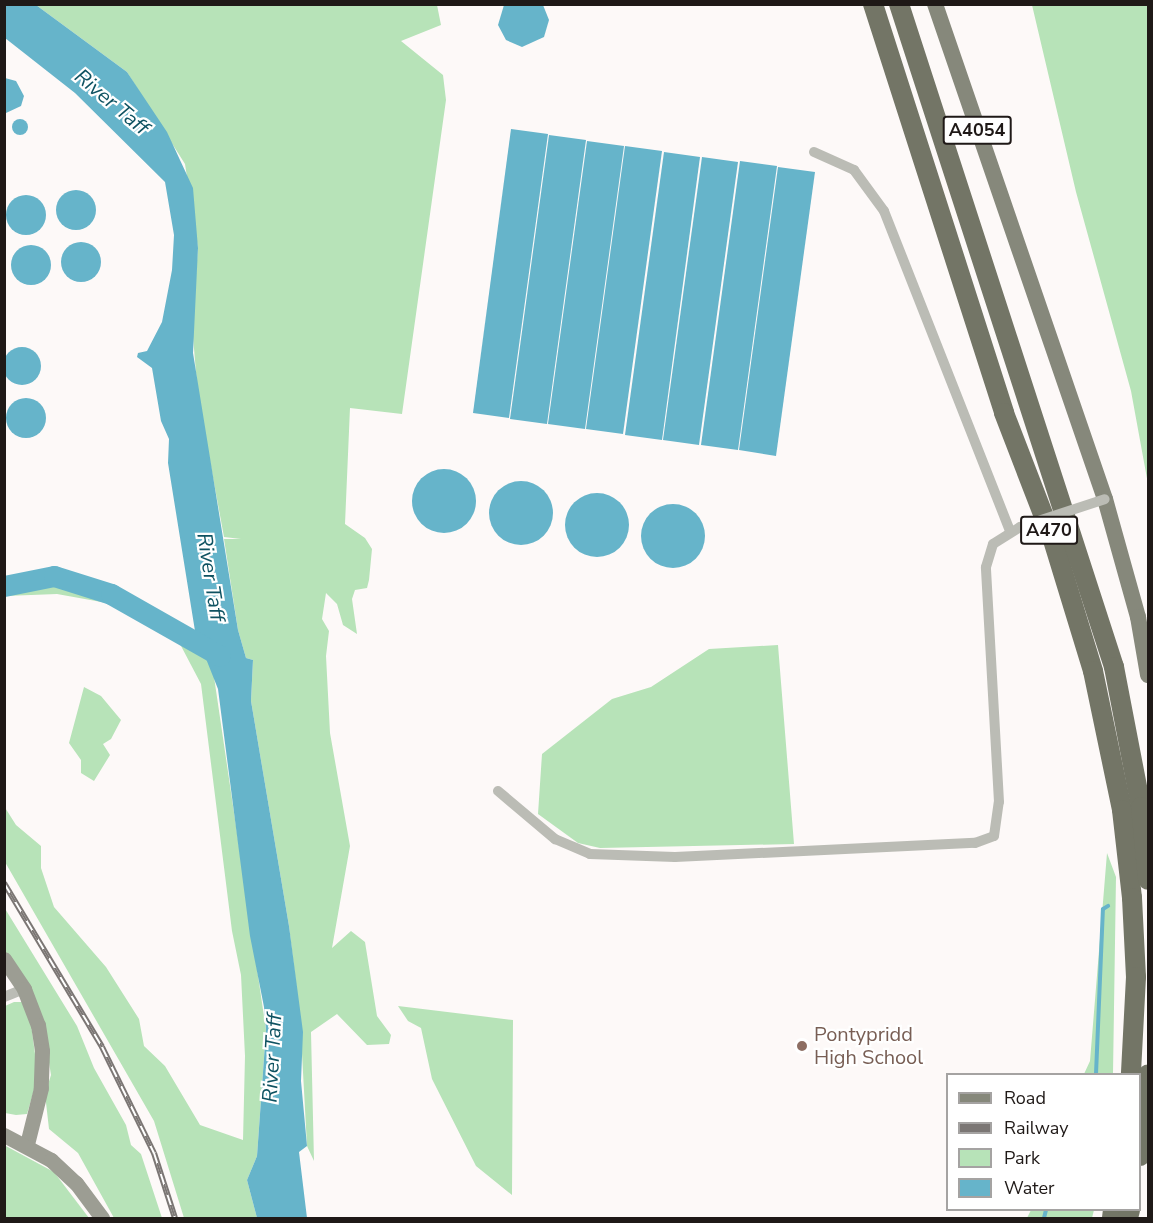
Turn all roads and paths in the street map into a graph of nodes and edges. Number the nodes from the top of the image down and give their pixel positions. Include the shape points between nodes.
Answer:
1 (873, 4) edge
2 (899, 4) edge
3 (935, 4) edge
4 (813, 152) dead end
5 (1105, 499) junction
6 (1015, 529) junction
7 (1149, 675) edge
8 (498, 791) dead end
9 (1149, 880) edge
10 (4, 959) edge
11 (24, 989) junction
12 (4, 997) edge
13 (1131, 1073) edge
14 (1149, 1074) edge
15 (4, 1135) edge
16 (27, 1144) junction
17 (1141, 1147) edge
18 (102, 1218) edge

1 - 13 highway, A470 via 1004,413 1053,540 1093,671 1122,810 1131,898 1136,977
2 - 9 highway, A470 via 1114,667 1141,807
3 - 5 main road, A4054
4 - 6 street via 854,170 884,211
5 - 6 street, bridge
5 - 7 main road, A4054 via 1138,617
6 - 8 street via 993,544 986,567 999,802 994,836 975,843 675,857 590,854 555,839
10 - 11 street
11 - 12 street
11 - 16 street via 38,1025 42,1061
14 - 17 highway
15 - 16 street
16 - 18 street via 76,1183

